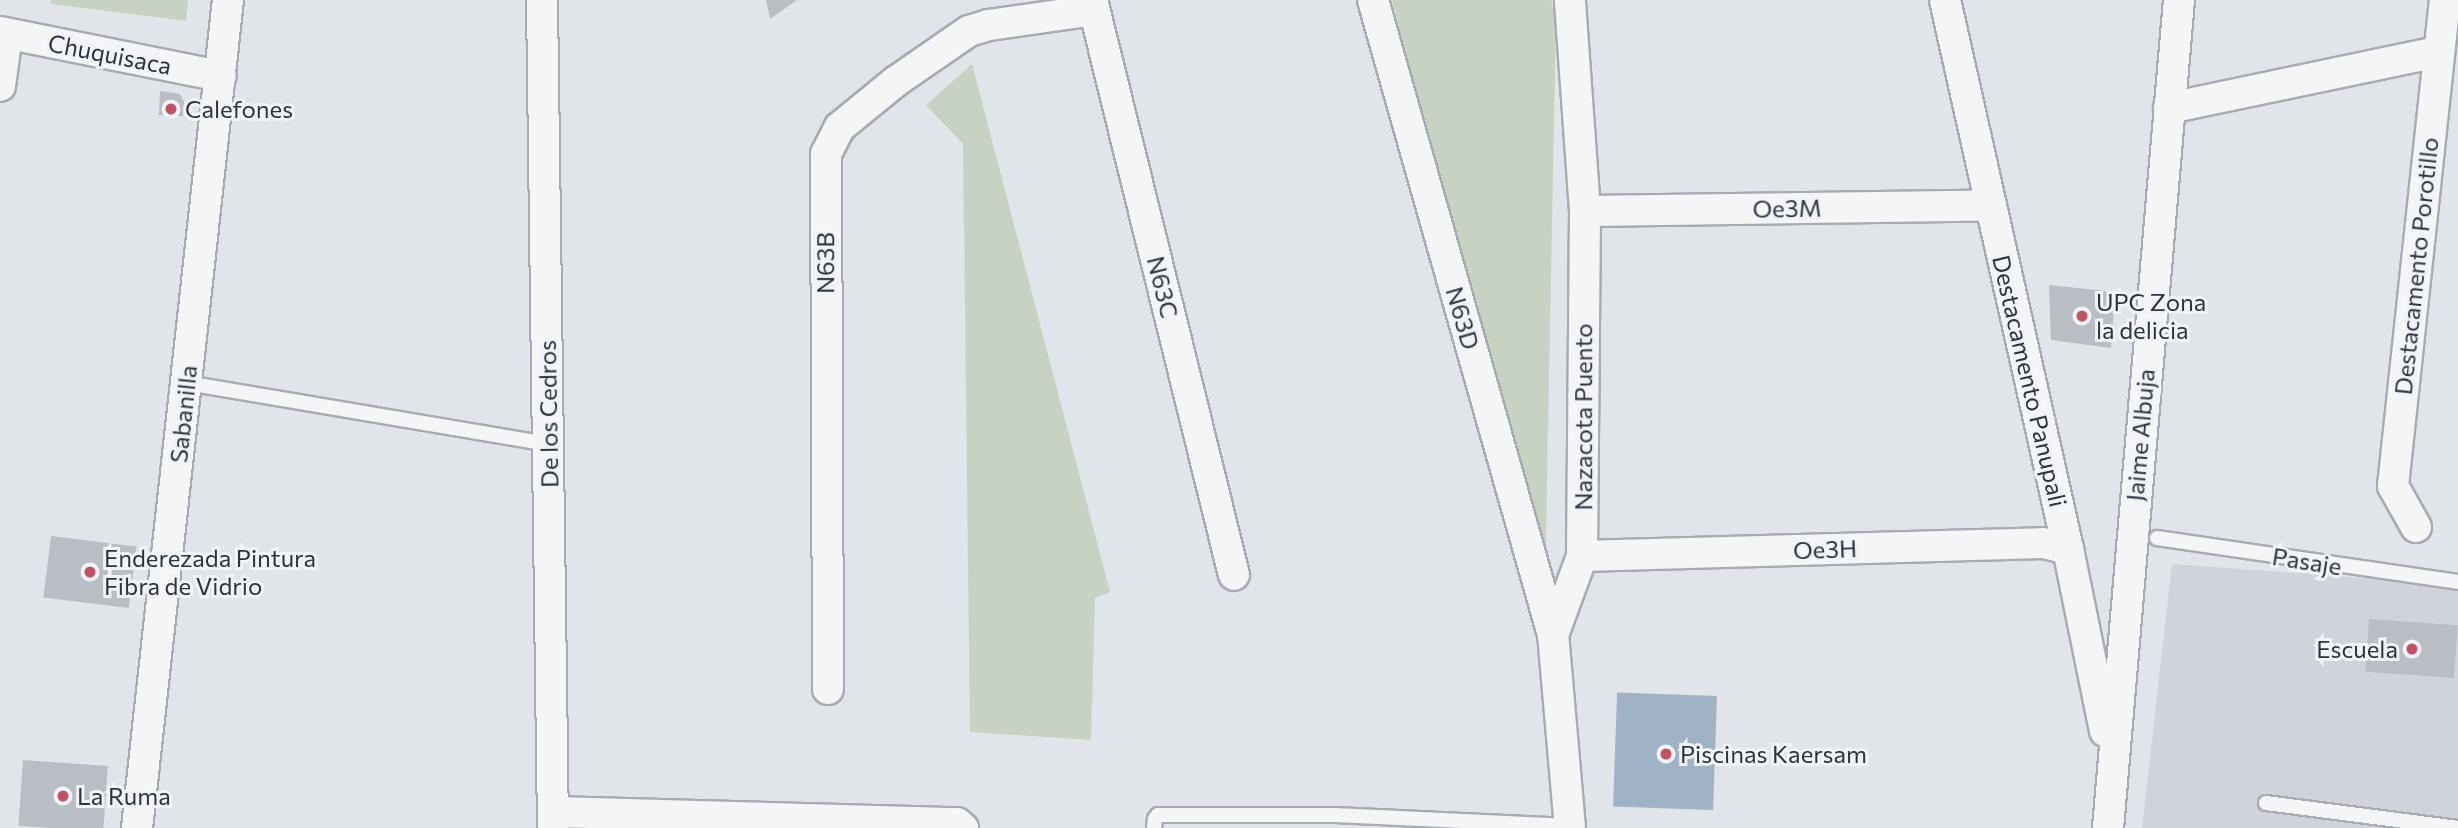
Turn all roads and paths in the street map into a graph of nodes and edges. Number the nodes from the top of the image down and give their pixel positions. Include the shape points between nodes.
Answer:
1 (228, 0) edge
2 (542, 0) edge
3 (1373, 0) edge
4 (1570, 0) edge
5 (1945, 0) edge
6 (2179, 0) edge
7 (2445, 0) edge
8 (1093, 5) edge
9 (3, 33) edge
10 (2438, 52) junction
11 (221, 76) junction
12 (0, 86) edge
13 (2169, 108) junction
14 (1990, 205) junction
15 (1585, 211) junction
16 (187, 383) junction
17 (548, 444) junction
18 (2416, 527) dead end
19 (2157, 538) dead end
20 (2068, 549) junction
21 (1582, 556) junction
22 (1234, 575) dead end
23 (2458, 582) edge
24 (1553, 635) junction
25 (828, 689) dead end
26 (2112, 763) junction
27 (2266, 803) dead end
28 (554, 820) edge
29 (788, 824) edge
30 (1570, 827) edge
31 (137, 828) edge
32 (964, 828) edge
33 (1154, 828) edge
34 (2108, 828) edge
35 (2458, 828) edge

1 - 11 street, Sabanilla
2 - 17 street, De los Cedros
3 - 24 street, N63D
4 - 15 street, Nazacota Puento
5 - 14 street, Destacamento Panupali
6 - 13 street, Jaime Albuja
7 - 10 street, Destacamento Porotillo
8 - 22 street, N63C
8 - 25 street, N63B via 969,32 895,82 840,127 826,154
9 - 11 street, Chuquisaca
9 - 12 street
10 - 13 street
10 - 18 street, Destacamento Porotillo via 2393,486
11 - 16 street, Sabanilla
13 - 26 street, Jaime Albuja
14 - 15 street, Oe3M
14 - 20 street, Destacamento Panupali
15 - 21 street, Nazacota Puento
16 - 17 lane
16 - 31 street, Sabanilla
17 - 28 street, De los Cedros
19 - 23 lane, Pasaje
20 - 21 street, Oe3H via 2043,543
20 - 26 street, Destacamento Panupali
21 - 24 street, Nazacota Puento
24 - 30 street, Nazacota Puento
26 - 34 street, Jaime Albuja
27 - 35 lane
28 - 29 street
29 - 32 street via 957,823
30 - 33 lane via 1335,816 1158,815

